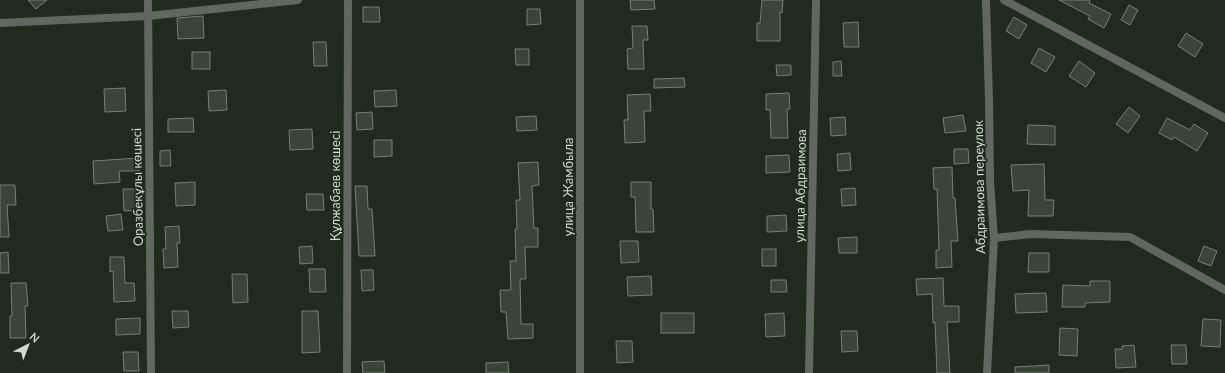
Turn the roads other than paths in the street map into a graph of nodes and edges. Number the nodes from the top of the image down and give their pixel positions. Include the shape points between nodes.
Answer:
1 (148, 0) edge
2 (298, 0) edge
3 (348, 0) edge
4 (580, 0) edge
5 (816, 0) edge
6 (986, 0) edge
7 (1004, 0) edge
8 (148, 16) junction
9 (0, 23) edge
10 (1225, 118) edge
11 (994, 238) junction
12 (1225, 290) edge
13 (152, 373) edge
14 (347, 373) edge
15 (580, 373) edge
16 (809, 373) edge
17 (987, 373) edge

1 - 8 street, Оразбекұлы көшесі
2 - 8 street
3 - 14 street, Құлжабаев көшесі
4 - 15 street, улица Жамбыла
5 - 16 street, улица Абдраимова
6 - 11 street, Абдраимова переулок via 990,181
7 - 10 street
8 - 9 street
8 - 13 street, Оразбекұлы көшесі
11 - 12 street via 1031,234 1130,237
11 - 17 street, Абдраимова переулок

